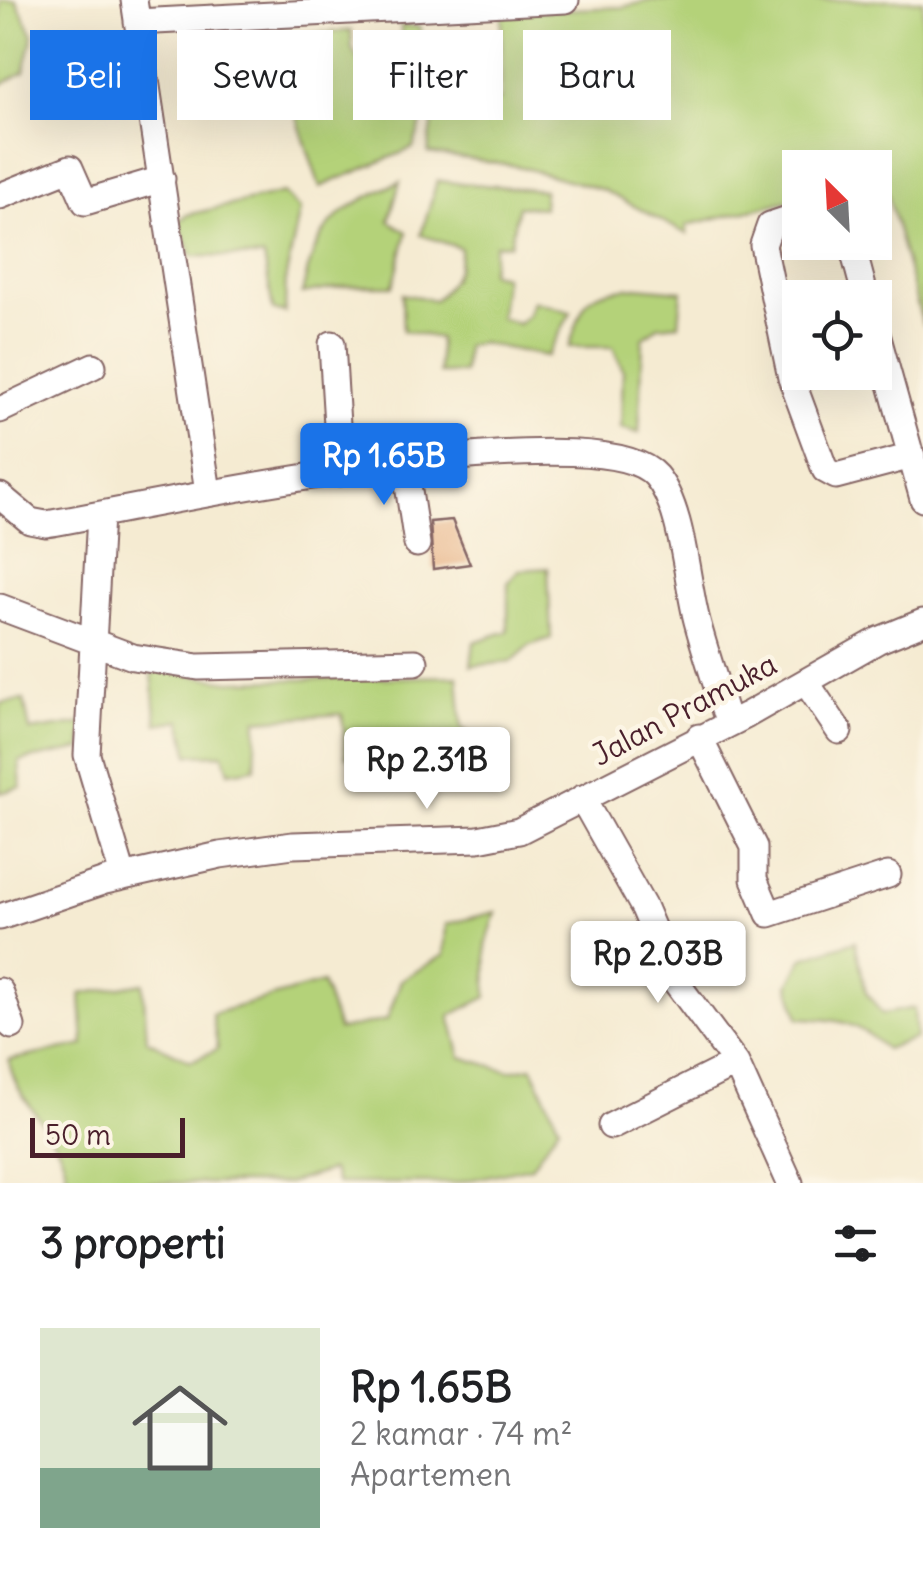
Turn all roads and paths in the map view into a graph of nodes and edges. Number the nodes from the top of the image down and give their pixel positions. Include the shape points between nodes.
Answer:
1 (566, 0) edge
2 (510, 1) edge
3 (314, 5) edge
4 (135, 11) edge
5 (162, 179) junction
6 (0, 196) edge
7 (782, 222) edge
8 (332, 344) dead end
9 (93, 366) dead end
10 (892, 386) edge
11 (0, 410) edge
12 (912, 456) junction
13 (406, 465) junction
14 (340, 473) junction
15 (208, 492) junction
16 (0, 496) edge
17 (923, 498) edge
18 (100, 515) junction
19 (416, 544) dead end
20 (0, 607) edge
21 (923, 622) edge
22 (92, 629) junction
23 (415, 662) dead end
24 (806, 682) junction
25 (728, 722) junction
26 (839, 732) dead end
27 (699, 737) junction
28 (582, 798) junction
29 (888, 874) dead end
30 (123, 876) junction
31 (0, 917) edge
32 (0, 991) edge
33 (12, 1026) dead end
34 (736, 1063) junction
35 (611, 1126) dead end
36 (790, 1183) edge

1 - 2 street
2 - 3 street
3 - 4 street
4 - 5 street
5 - 6 street via 85,202 70,168
5 - 15 street
7 - 12 street via 770,226 763,245 792,378 825,470 836,476
8 - 14 street
9 - 11 street
10 - 12 street
12 - 17 street
13 - 14 street
13 - 19 street
13 - 25 street via 582,452 628,458 653,472 668,494
14 - 15 street
15 - 18 street
16 - 18 street via 40,524
18 - 22 street
20 - 22 street
21 - 24 street, Jalan Pramuka
22 - 23 street via 132,657 198,666
22 - 30 street via 88,755
24 - 25 street, Jalan Pramuka
24 - 26 street
25 - 27 street, Jalan Pramuka
27 - 28 street, Jalan Pramuka
27 - 29 street via 754,848 754,880 767,913
28 - 30 street, Jalan Pramuka via 498,837 293,845
28 - 34 street via 644,908 675,981
30 - 31 street, Jalan Pramuka
32 - 33 street
34 - 35 street
34 - 36 street

